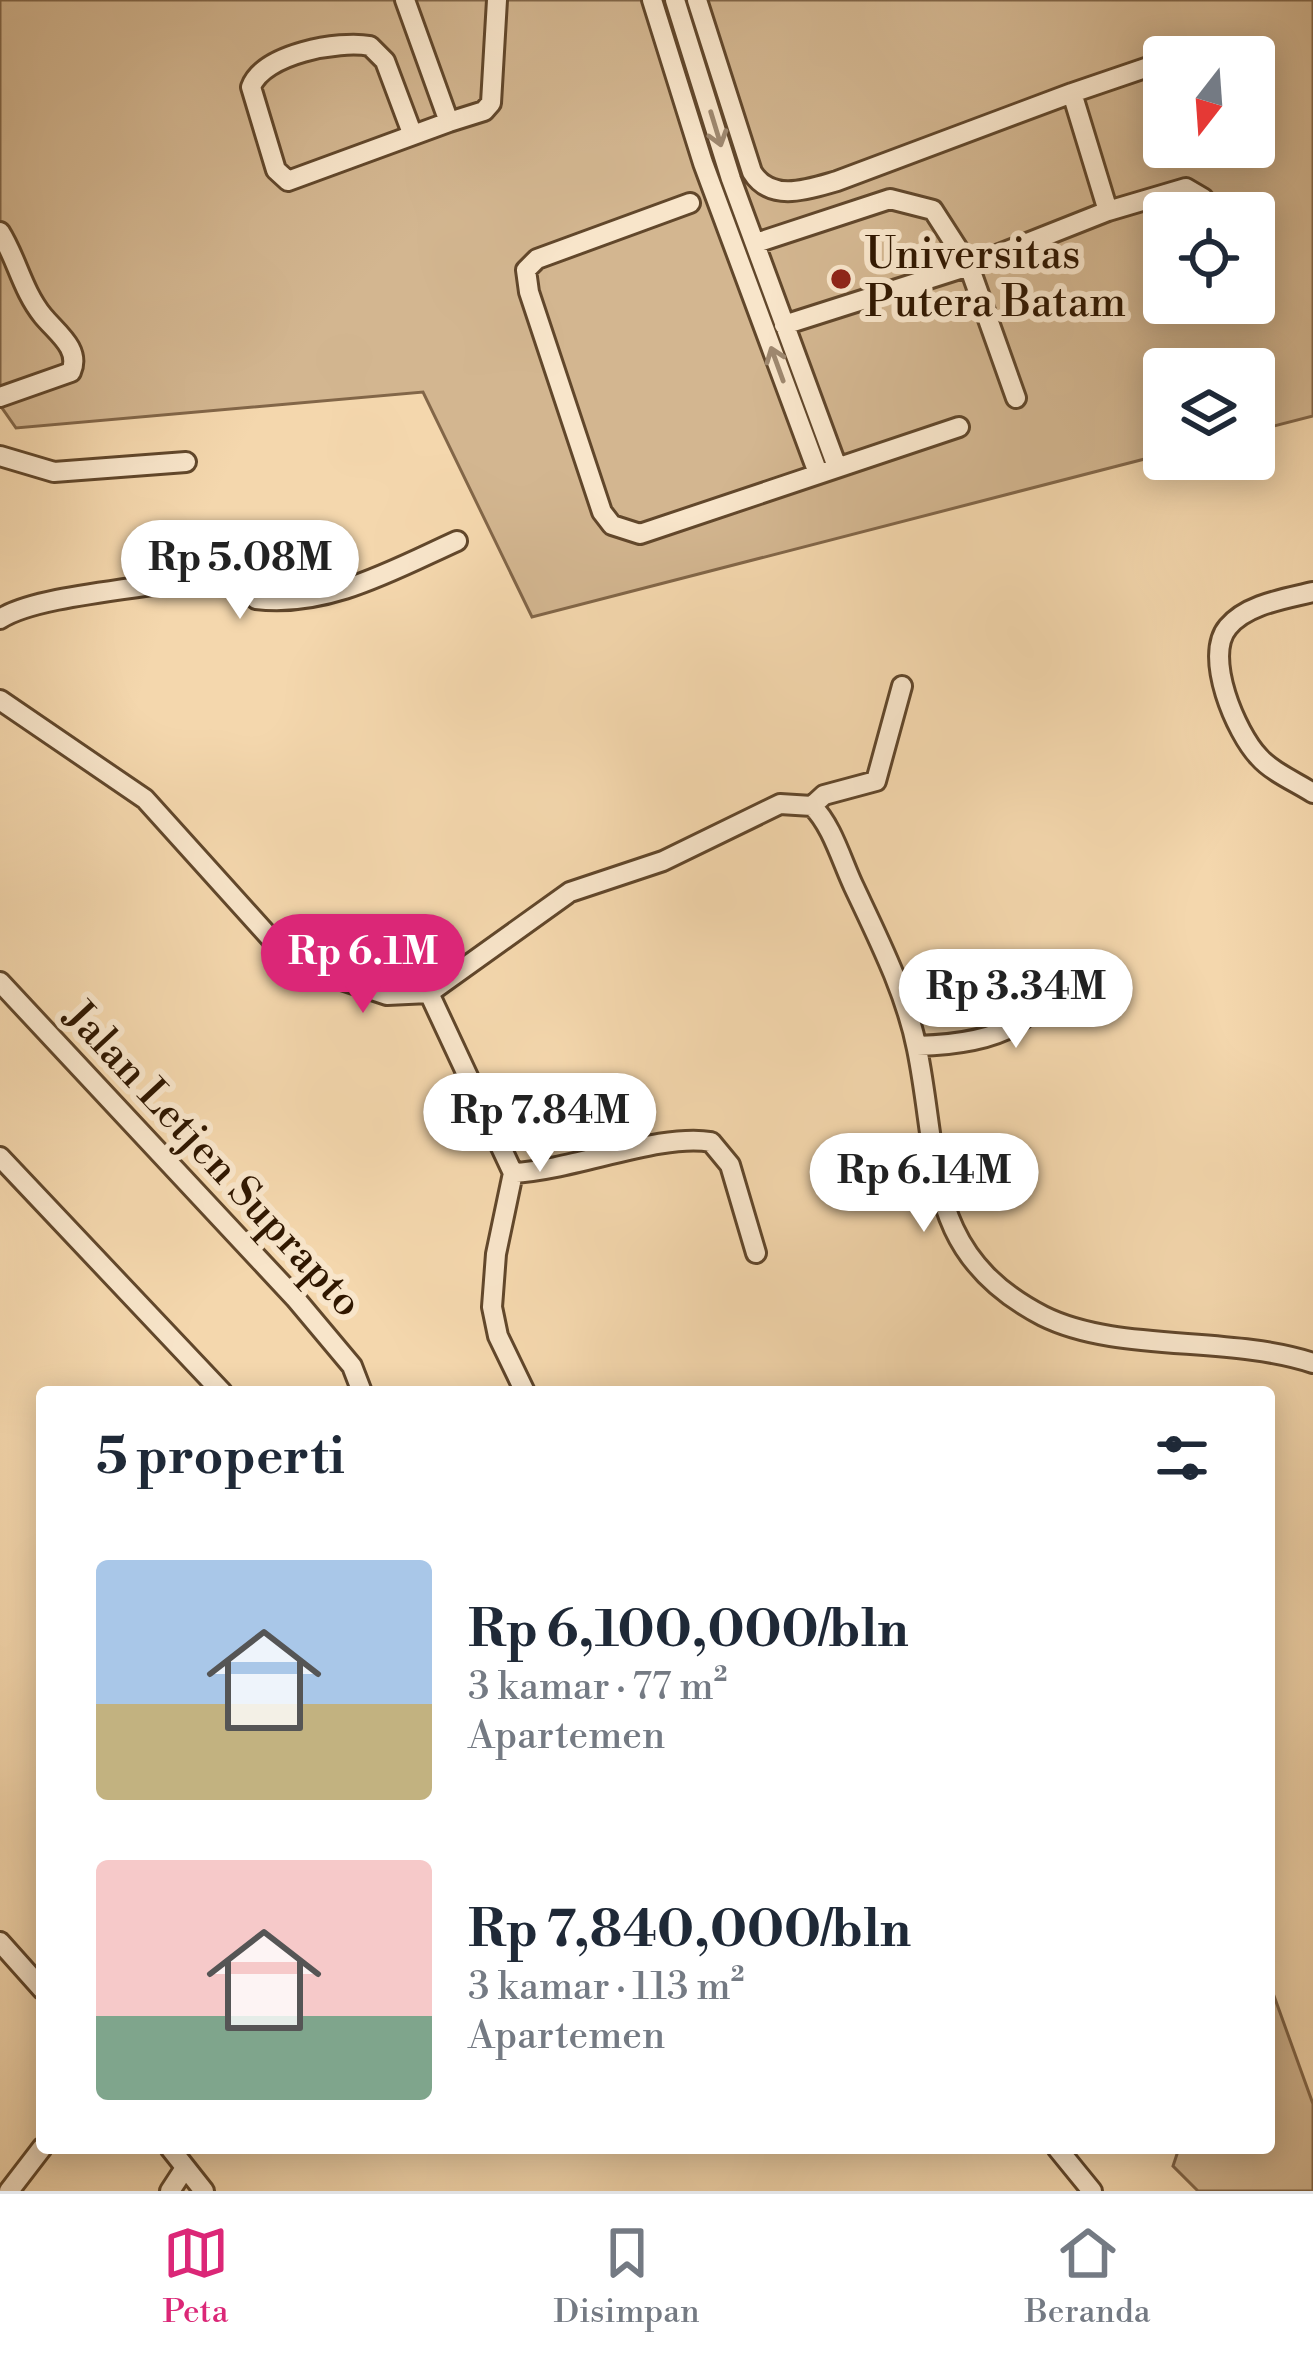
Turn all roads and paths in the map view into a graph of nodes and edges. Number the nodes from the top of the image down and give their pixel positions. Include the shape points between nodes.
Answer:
1 (405, 0) edge
2 (497, 0) edge
3 (652, 0) edge
4 (675, 0) edge
5 (698, 0) edge
6 (687, 36) junction
7 (665, 43) junction
8 (697, 66) junction
9 (1143, 69) edge
10 (675, 72) junction
11 (1072, 93) junction
12 (448, 122) junction
13 (412, 133) junction
14 (731, 179) junction
15 (711, 186) junction
16 (1143, 201) edge
17 (690, 203) dead end
18 (1108, 211) junction
19 (0, 232) edge
20 (756, 243) junction
21 (969, 266) junction
22 (784, 325) junction
23 (0, 398) edge
24 (1016, 398) dead end
25 (959, 427) dead end
26 (0, 456) edge
27 (186, 462) dead end
28 (827, 470) junction
29 (457, 541) dead end
30 (1313, 592) edge
31 (0, 619) edge
32 (902, 686) dead end
33 (0, 700) edge
34 (1313, 793) edge
35 (812, 806) junction
36 (1050, 964) dead end
37 (0, 982) edge
38 (429, 993) junction
39 (917, 1046) junction
40 (0, 1157) edge
41 (514, 1173) junction
42 (756, 1253) dead end
43 (1313, 1363) edge
44 (215, 1386) edge
45 (360, 1386) edge
46 (522, 1386) edge
47 (0, 1942) edge
48 (36, 1982) edge
49 (38, 2154) edge
50 (174, 2154) edge
51 (1062, 2154) edge
52 (185, 2168) junction
53 (1089, 2190) edge
54 (10, 2191) edge
55 (170, 2191) edge
56 (204, 2191) edge

1 - 12 street
2 - 12 street via 491,103
3 - 7 street
4 - 6 street
5 - 11 street via 752,172 766,187 802,191 837,181
6 - 7 street
6 - 8 street
7 - 10 street
8 - 10 street
8 -> 14 street
9 - 11 street
10 - 15 street
11 - 18 street
12 - 13 street
13 - 13 street via 300,181 285,179 253,80 318,51 370,46 385,62
14 - 15 street
14 - 20 street
28 -> 15 street
16 - 18 street
17 - 28 street via 537,259 526,270 602,512 612,525 640,534
18 - 21 street
19 - 23 street via 25,292 74,351 75,364
20 - 21 street via 898,199 932,210
20 - 22 street
21 - 22 street
21 - 24 street
22 - 28 street
25 - 28 street
26 - 27 street via 54,472
29 - 31 street via 311,597 256,599 228,572 26,606
30 - 34 street via 1243,613 1221,638 1220,658 1247,742
32 - 35 street via 876,781
33 - 38 street via 145,799 238,906 297,958 387,995
35 - 38 street via 780,804 663,861 570,892
35 - 39 street via 883,948
36 - 39 street via 1034,1006 1018,1021 974,1040
37 - 45 street, Jalan Letjen Suprapto via 295,1298
38 - 41 street
39 - 43 street via 949,1226 1013,1298 1083,1330 1232,1344
40 - 44 street
41 - 42 street via 661,1143 711,1142 730,1165
41 - 46 street via 492,1307
47 - 48 street
49 - 54 street
50 - 52 street
51 - 53 street
52 - 55 street
52 - 56 street

